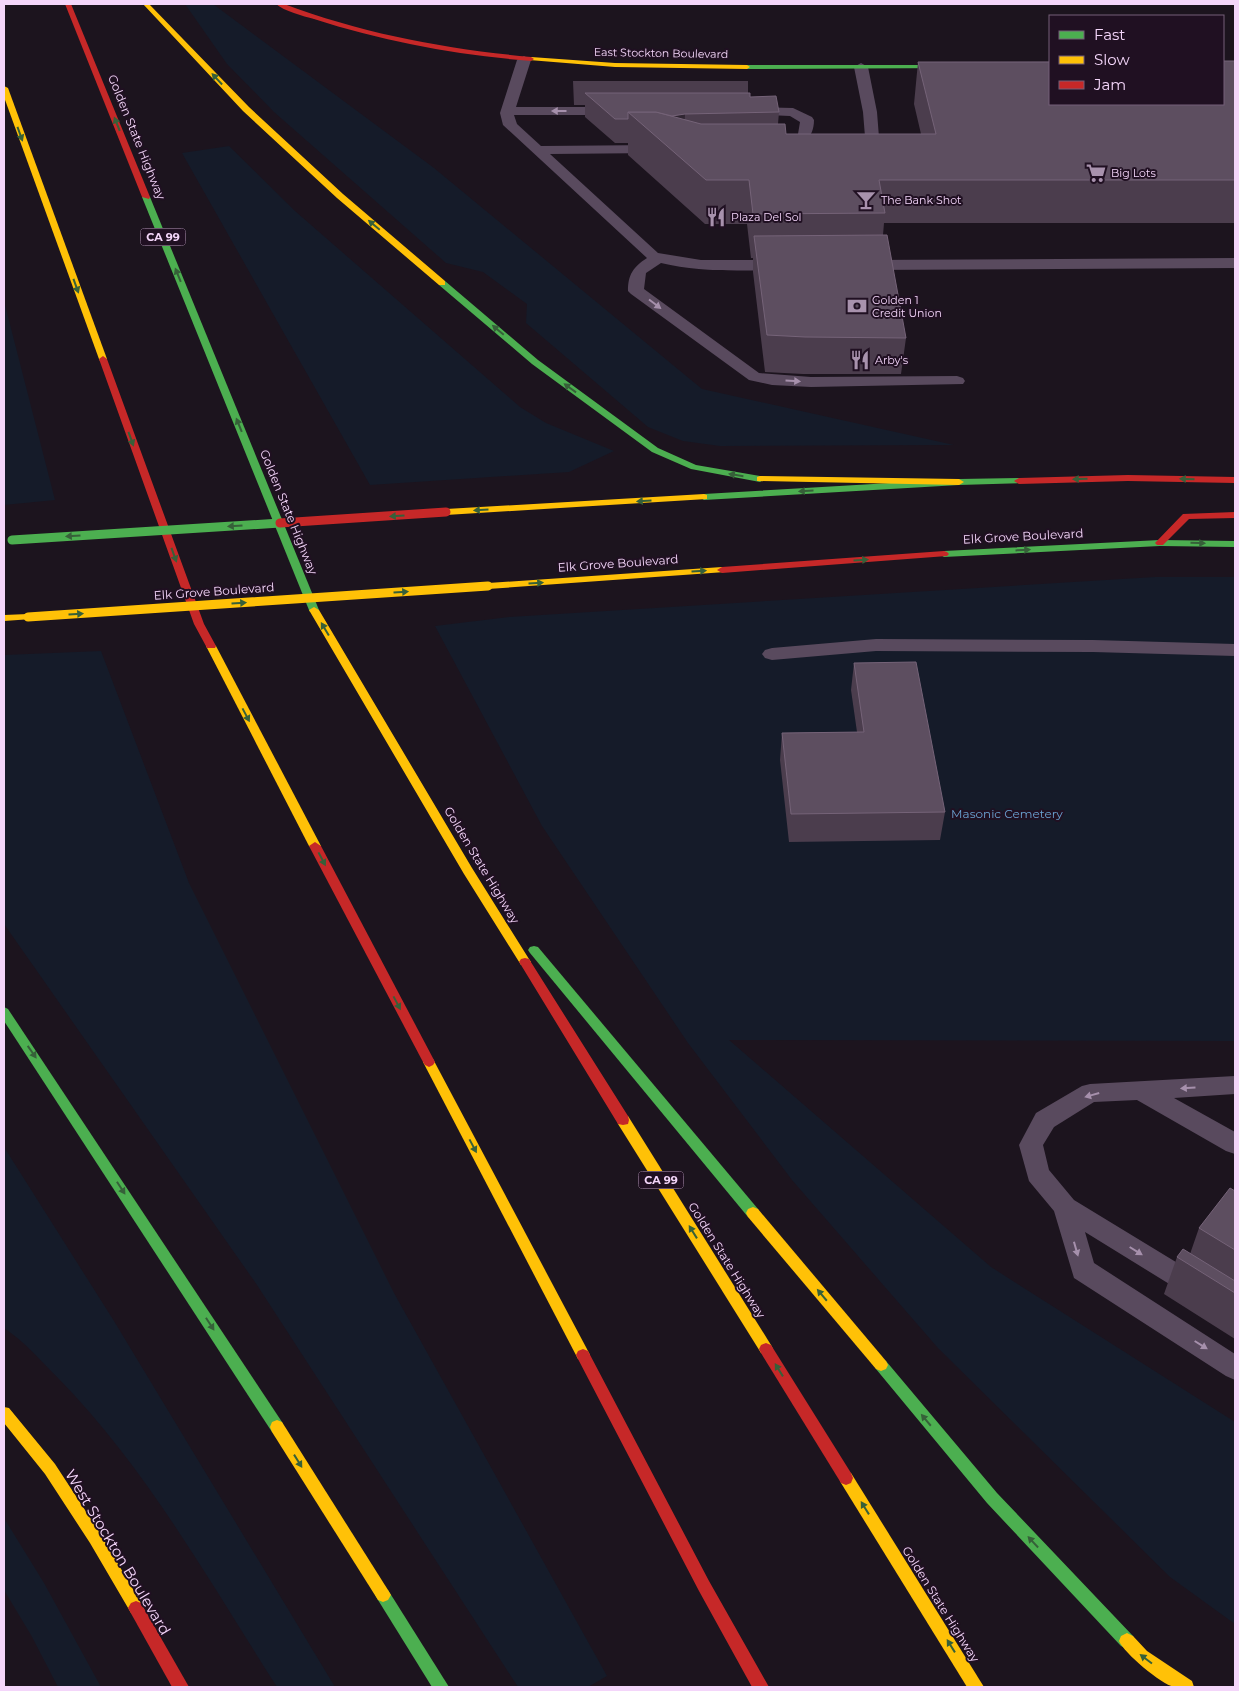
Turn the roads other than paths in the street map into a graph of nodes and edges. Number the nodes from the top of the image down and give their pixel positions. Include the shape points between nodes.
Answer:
1 (68, 4) edge
2 (146, 4) edge
3 (279, 4) edge
4 (524, 60) junction
5 (861, 67) junction
6 (970, 67) edge
7 (4, 88) edge
8 (508, 111) junction
9 (625, 111) edge
10 (734, 111) edge
11 (770, 143) edge
12 (538, 150) junction
13 (675, 150) edge
14 (847, 162) edge
15 (658, 258) junction
16 (1235, 263) edge
17 (798, 265) edge
18 (848, 265) edge
19 (957, 381) dead end
20 (1235, 480) edge
21 (959, 482) junction
22 (1235, 515) edge
23 (8, 540) edge
24 (1160, 543) junction
25 (1235, 544) edge
26 (4, 618) edge
27 (1235, 650) edge
28 (772, 654) dead end
29 (468, 872) junction
30 (4, 1012) edge
31 (1235, 1085) edge
32 (1140, 1090) junction
33 (1235, 1144) edge
34 (1064, 1207) junction
35 (1235, 1311) edge
36 (1235, 1368) edge
37 (4, 1413) edge
38 (182, 1687) edge
39 (441, 1687) edge
40 (762, 1687) edge
41 (976, 1687) edge
42 (1186, 1687) edge

29 -> 1 main road, Golden State Highway / CA 99 via 316,613
21 -> 2 main road via 767,480 694,467 655,450 535,362 340,196 246,110
3 - 4 main road, East Stockton Boulevard via 351,28 417,43
4 - 5 main road, East Stockton Boulevard via 663,67
4 - 8 lane
5 - 6 main road, East Stockton Boulevard
5 - 14 lane via 873,150 856,162
7 -> 40 main road via 199,624 704,1586
9 -> 8 lane
8 - 12 lane via 510,125
10 - 11 lane via 793,112 807,120 808,130 798,141
12 - 13 lane
12 - 15 lane
15 - 17 lane via 718,265
15 -> 19 lane via 639,271 635,278 636,290 755,377 811,382
16 - 18 lane
20 -> 21 main road via 1128,478
21 -> 23 main road, bridge
22 - 24 main road via 1186,516
24 -> 25 main road, Elk Grove Boulevard
26 -> 24 main road, Elk Grove Boulevard, bridge via 949,554
27 - 28 lane via 876,645
41 -> 29 main road, Golden State Highway / CA 99
42 -> 29 main road via 1141,1656 992,1498
30 -> 39 main road via 252,1390
31 -> 32 lane
32 - 33 lane
32 -> 34 lane via 1090,1093 1046,1120 1031,1145 1038,1174
34 -> 35 lane
34 -> 36 lane via 1083,1270
37 - 38 main road, West Stockton Boulevard via 50,1469 95,1538

